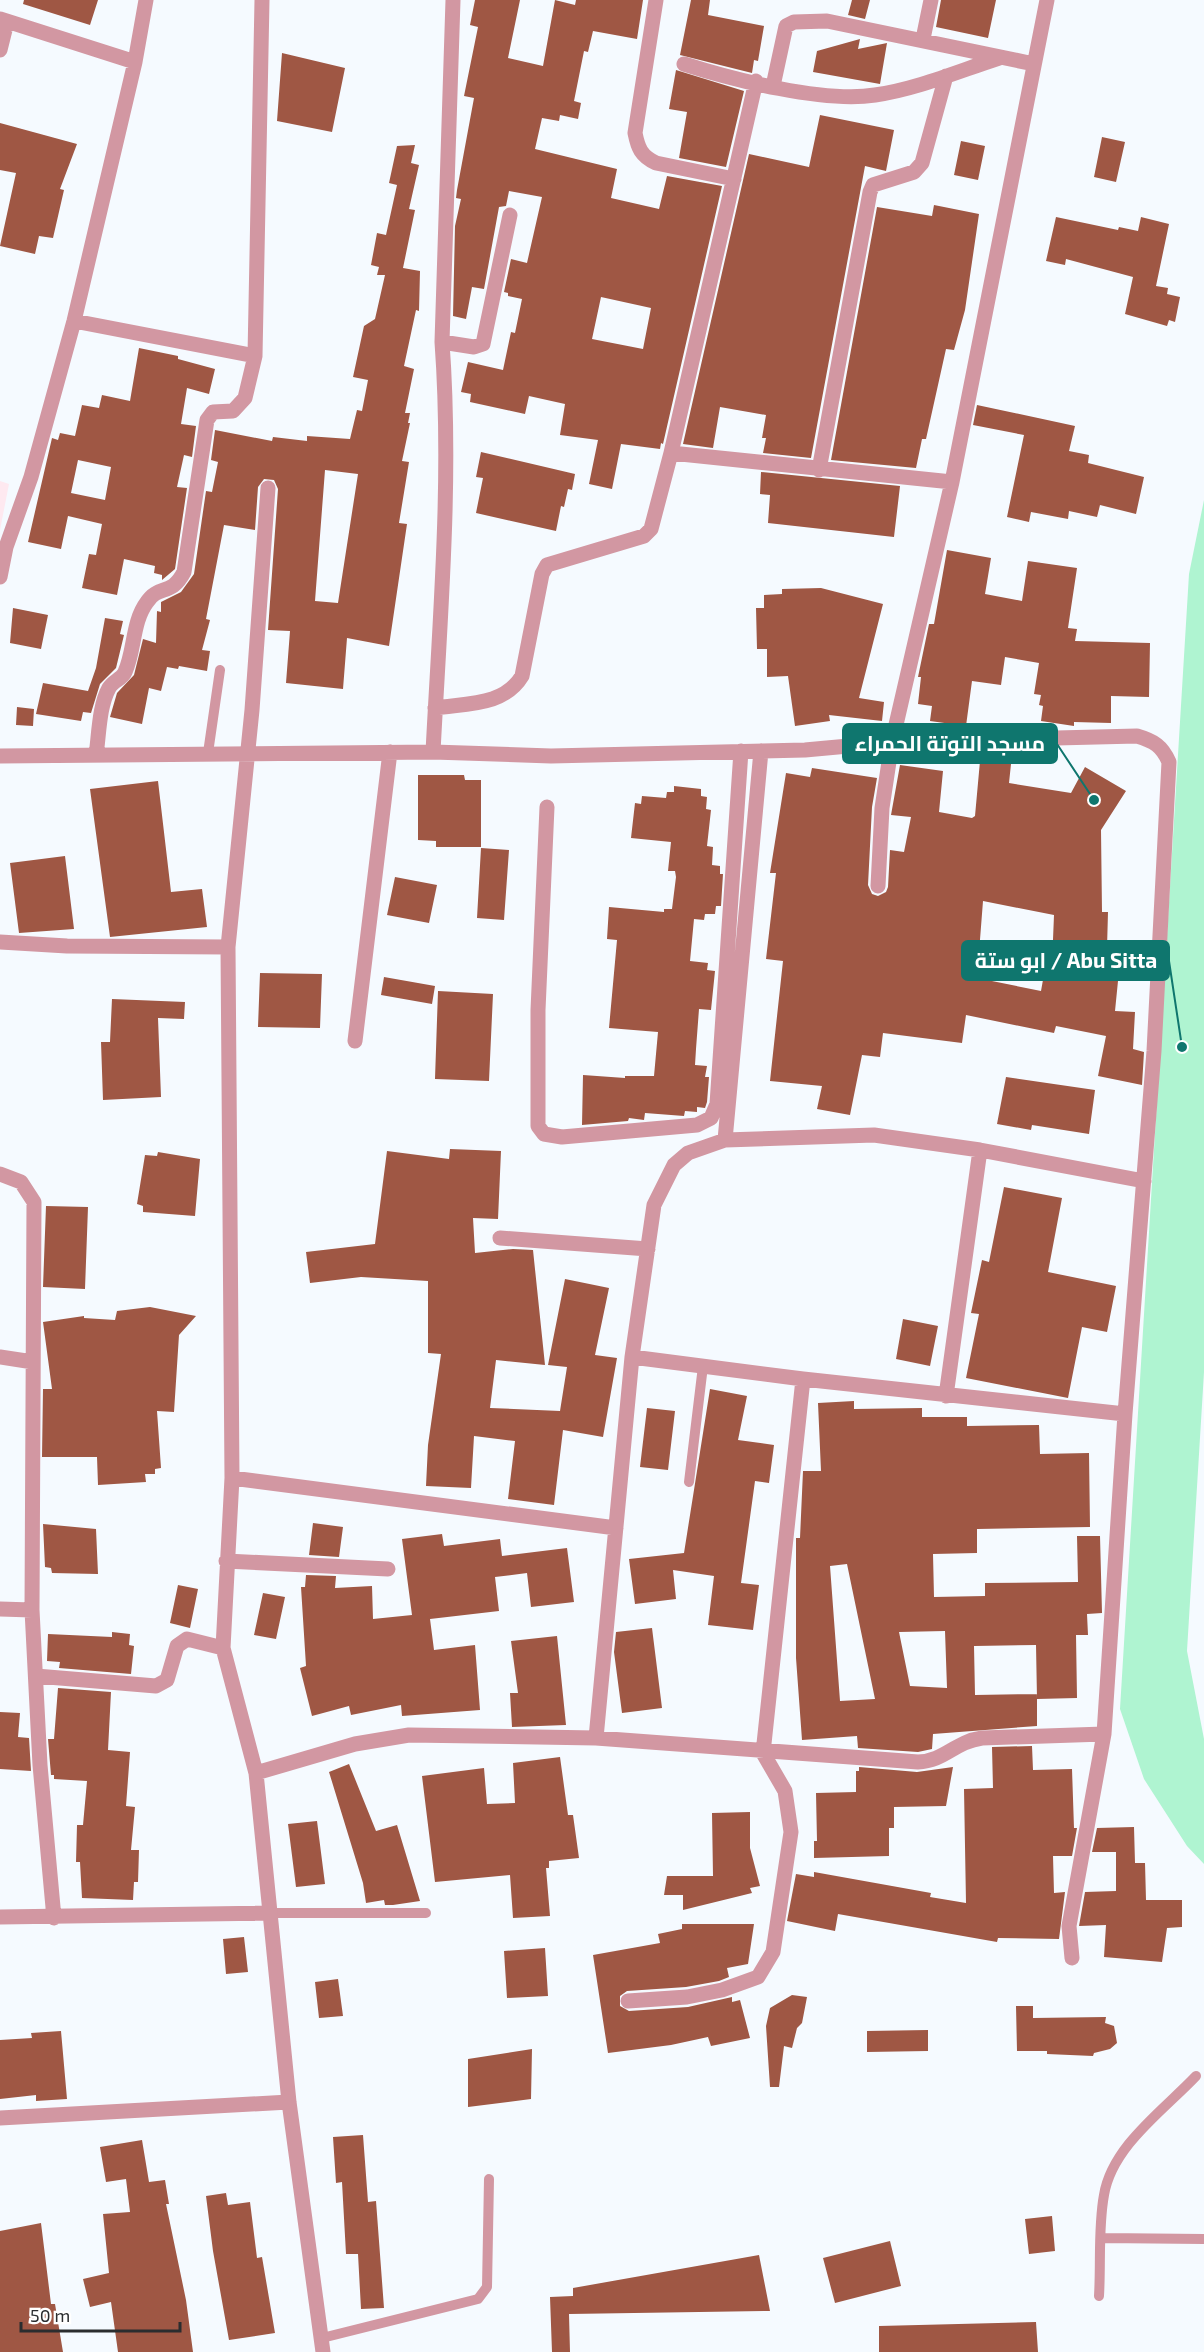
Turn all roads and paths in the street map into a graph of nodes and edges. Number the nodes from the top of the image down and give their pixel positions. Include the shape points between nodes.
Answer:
1 (146, 0) edge
2 (262, 0) edge
3 (453, 0) edge
4 (656, 0) edge
5 (931, 0) edge
6 (1047, 0) edge
7 (6, 21) edge
8 (923, 39) junction
9 (0, 50) edge
10 (999, 58) junction
11 (135, 62) junction
12 (684, 64) dead end
13 (1034, 64) junction
14 (946, 76) junction
15 (756, 81) junction
16 (773, 86) junction
17 (734, 179) junction
18 (510, 215) dead end
19 (74, 321) junction
20 (442, 342) junction
21 (255, 356) junction
22 (671, 453) junction
23 (819, 470) junction
24 (952, 482) junction
25 (268, 488) dead end
26 (0, 577) edge
27 (220, 670) dead end
28 (435, 708) junction
29 (892, 742) junction
30 (741, 751) junction
31 (762, 751) junction
32 (246, 752) junction
33 (390, 752) junction
34 (433, 752) junction
35 (208, 753) junction
36 (96, 755) junction
37 (0, 756) edge
38 (547, 807) dead end
39 (878, 886) dead end
40 (0, 942) edge
41 (228, 947) junction
42 (355, 1041) dead end
43 (724, 1140) junction
44 (980, 1150) junction
45 (0, 1174) edge
46 (1143, 1181) junction
47 (500, 1238) dead end
48 (648, 1249) junction
49 (0, 1357) edge
50 (632, 1357) junction
51 (33, 1362) junction
52 (703, 1366) junction
53 (803, 1379) junction
54 (946, 1396) junction
55 (1125, 1414) junction
56 (232, 1478) junction
57 (689, 1482) dead end
58 (616, 1528) junction
59 (226, 1561) junction
60 (388, 1569) dead end
61 (0, 1609) edge
62 (32, 1610) junction
63 (223, 1648) junction
64 (36, 1676) junction
65 (1104, 1734) junction
66 (596, 1738) junction
67 (763, 1753) junction
68 (256, 1773) junction
69 (269, 1913) junction
70 (426, 1914) dead end
71 (0, 1917) edge
72 (54, 1918) junction
73 (1072, 1958) dead end
74 (628, 2001) dead end
75 (1196, 2076) dead end
76 (289, 2102) junction
77 (0, 2118) edge
78 (489, 2179) dead end
79 (1102, 2238) junction
80 (1204, 2240) edge
81 (1099, 2296) dead end
82 (322, 2345) edge

1 - 11 street
2 - 21 street
3 - 20 street
4 - 17 street via 635,133 638,147 644,158 656,164
5 - 8 street
6 - 13 street
7 - 9 street
7 - 11 street
8 - 10 street
8 - 16 street via 827,21 794,22 786,26
10 - 13 street
10 - 14 street
11 - 19 street
12 - 15 street
13 - 24 street
14 - 16 street via 875,95 836,97
14 - 23 street via 922,163 914,172 873,184 870,192
15 - 16 street
15 - 17 street
17 - 22 street
18 - 20 street via 483,344 474,347
19 - 21 street
19 - 26 street
20 - 28 street via 442,583
21 - 36 street via 245,398 233,411 213,412 207,420 184,572 178,584 147,601 125,672 107,692
22 - 23 street
22 - 28 street via 651,529 644,536 547,565 522,676 515,688 501,698
23 - 24 street
24 - 29 street
25 - 32 street
27 - 35 lane
28 - 34 street
29 - 31 street
29 - 39 street via 882,808
29 - 46 street via 1137,736 1157,743 1163,750 1169,762
30 - 31 street
30 - 34 street via 551,756
30 - 38 street via 717,1104 711,1118 697,1125 562,1137 544,1134 538,1126 538,1010
31 - 43 street
32 - 33 street
32 - 35 street
32 - 41 street
33 - 34 street
33 - 42 street
35 - 36 street
36 - 37 street
40 - 41 street
41 - 56 street
43 - 44 street via 874,1135
43 - 48 street via 688,1153 674,1165 654,1205
44 - 46 street
44 - 54 street
45 - 51 street via 21,1182 34,1202
46 - 55 street
47 - 48 street
48 - 50 street
49 - 51 street
50 - 52 street
50 - 58 street
51 - 62 street
52 - 53 street
52 - 57 lane
53 - 54 street
53 - 67 street
54 - 55 street
55 - 65 street
56 - 58 street
56 - 59 street
58 - 66 street
59 - 60 street
59 - 63 street
61 - 62 street
62 - 64 street
63 - 64 street via 187,1639 177,1646 167,1680 156,1686
63 - 68 street
64 - 72 street
65 - 67 street via 974,1739 935,1761 918,1762
65 - 73 street via 1070,1926
66 - 67 street
66 - 68 street via 409,1735 355,1743
67 - 74 street via 785,1791 791,1832 773,1952 758,1977 722,1990
68 - 69 street
69 - 70 lane
69 - 72 street
69 - 76 street
71 - 72 street
75 - 79 lane via 1143,2129 1113,2168 1104,2194
76 - 77 street
76 - 82 street
78 - 82 lane via 487,2287 478,2299
79 - 80 lane
79 - 81 lane

